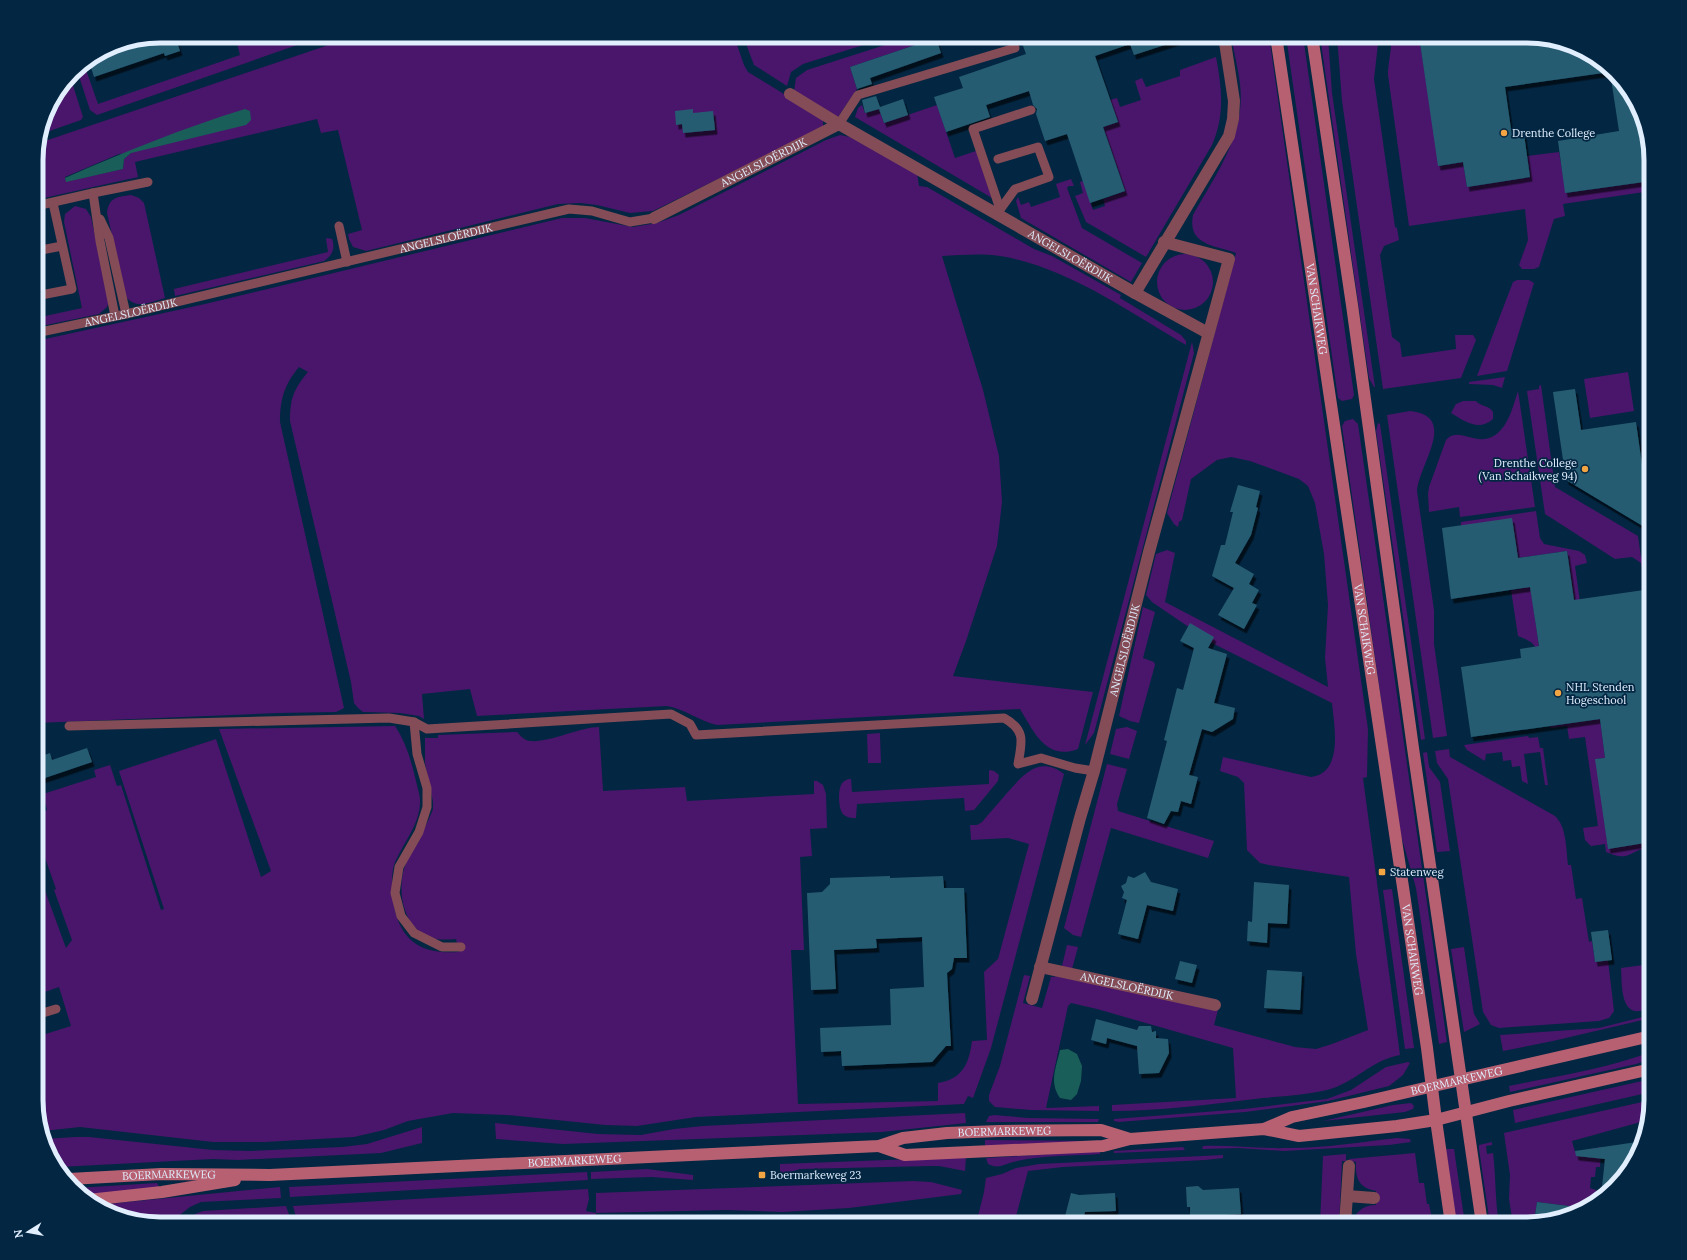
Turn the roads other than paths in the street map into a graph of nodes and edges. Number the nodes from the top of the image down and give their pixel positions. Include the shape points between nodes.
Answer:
1 (1225, 43) edge
2 (1277, 43) edge
3 (1313, 43) edge
4 (1015, 48) dead end
5 (790, 94) dead end
6 (1031, 110) dead end
7 (839, 124) junction
8 (998, 159) dead end
9 (148, 182) dead end
10 (93, 193) junction
11 (53, 203) junction
12 (43, 205) edge
13 (999, 211) junction
14 (96, 212) junction
15 (654, 218) joint
16 (339, 226) dead end
17 (1164, 242) junction
18 (62, 246) junction
19 (43, 250) edge
20 (347, 262) junction
21 (1135, 293) junction
22 (43, 294) edge
23 (126, 314) junction
24 (115, 316) junction
25 (43, 331) edge
26 (1208, 333) junction
27 (414, 722) junction
28 (69, 726) dead end
29 (1094, 771) junction
30 (461, 947) dead end
31 (1040, 967) junction
32 (1032, 999) dead end
33 (1215, 1005) dead end
34 (56, 1009) dead end
35 (43, 1013) edge
36 (1644, 1038) edge
37 (1644, 1071) edge
38 (1462, 1079) junction
39 (1432, 1086) junction
40 (1466, 1113) junction
41 (1436, 1120) junction
42 (1264, 1129) junction
43 (1130, 1139) junction
44 (879, 1146) junction
45 (1349, 1166) dead end
46 (270, 1175) junction
47 (73, 1179) edge
48 (1347, 1196) junction
49 (1374, 1198) dead end
50 (99, 1199) edge
51 (1346, 1217) edge
52 (1450, 1217) edge
53 (1481, 1217) edge

1 - 17 street via 1234,101 1229,136
2 - 39 street, VAN SCHAIKWEG
3 - 38 street
4 - 7 lane via 858,95
5 - 7 street, ANGELSLOËRDIJK
6 - 13 lane via 973,129
7 - 13 street, ANGELSLOËRDIJK
7 - 15 street, ANGELSLOËRDIJK
8 - 13 lane via 1038,147 1049,177 1015,189
9 - 10 lane
10 - 11 lane
10 - 14 lane
11 - 12 lane
11 - 18 lane
13 - 21 street, ANGELSLOËRDIJK
14 - 23 lane via 109,238
14 - 24 lane
15 - 20 lane, ANGELSLOËRDIJK via 630,222 592,211 570,209
16 - 20 lane
17 - 21 street
17 - 26 street, ANGELSLOËRDIJK via 1229,259
18 - 19 lane
18 - 22 lane via 72,288
20 - 23 lane, ANGELSLOËRDIJK
21 - 26 street, ANGELSLOËRDIJK
23 - 24 lane, ANGELSLOËRDIJK
24 - 25 lane, ANGELSLOËRDIJK
26 - 29 street, ANGELSLOËRDIJK
27 - 28 lane via 389,718 353,718
27 - 29 lane via 427,728 671,714 690,724 696,735 1004,718 1014,723 1022,739 1018,764 1040,758
27 - 30 lane via 416,754 427,788 428,807 419,832 399,866 395,893 402,916 414,933 442,947
29 - 31 street, ANGELSLOËRDIJK
31 - 32 street, ANGELSLOËRDIJK
31 - 33 street, ANGELSLOËRDIJK
34 - 35 lane
36 - 38 street, BOERMARKEWEG
37 - 40 street, BOERMARKEWEG
38 - 39 street, BOERMARKEWEG
38 - 40 street
39 - 41 street, VAN SCHAIKWEG
39 - 42 street, BOERMARKEWEG via 1292,1117
40 - 41 street, BOERMARKEWEG
40 - 53 street
41 - 42 street, BOERMARKEWEG via 1299,1136
41 - 52 street, VAN SCHAIKWEG
42 - 43 street, BOERMARKEWEG
43 - 44 street, BOERMARKEWEG via 1103,1146 905,1155
43 - 44 street, BOERMARKEWEG via 1101,1130 999,1131 903,1138
44 - 46 street, BOERMARKEWEG
45 - 48 street
46 - 47 street, BOERMARKEWEG via 161,1174
46 - 50 street, BOERMARKEWEG
48 - 49 street
48 - 51 street

